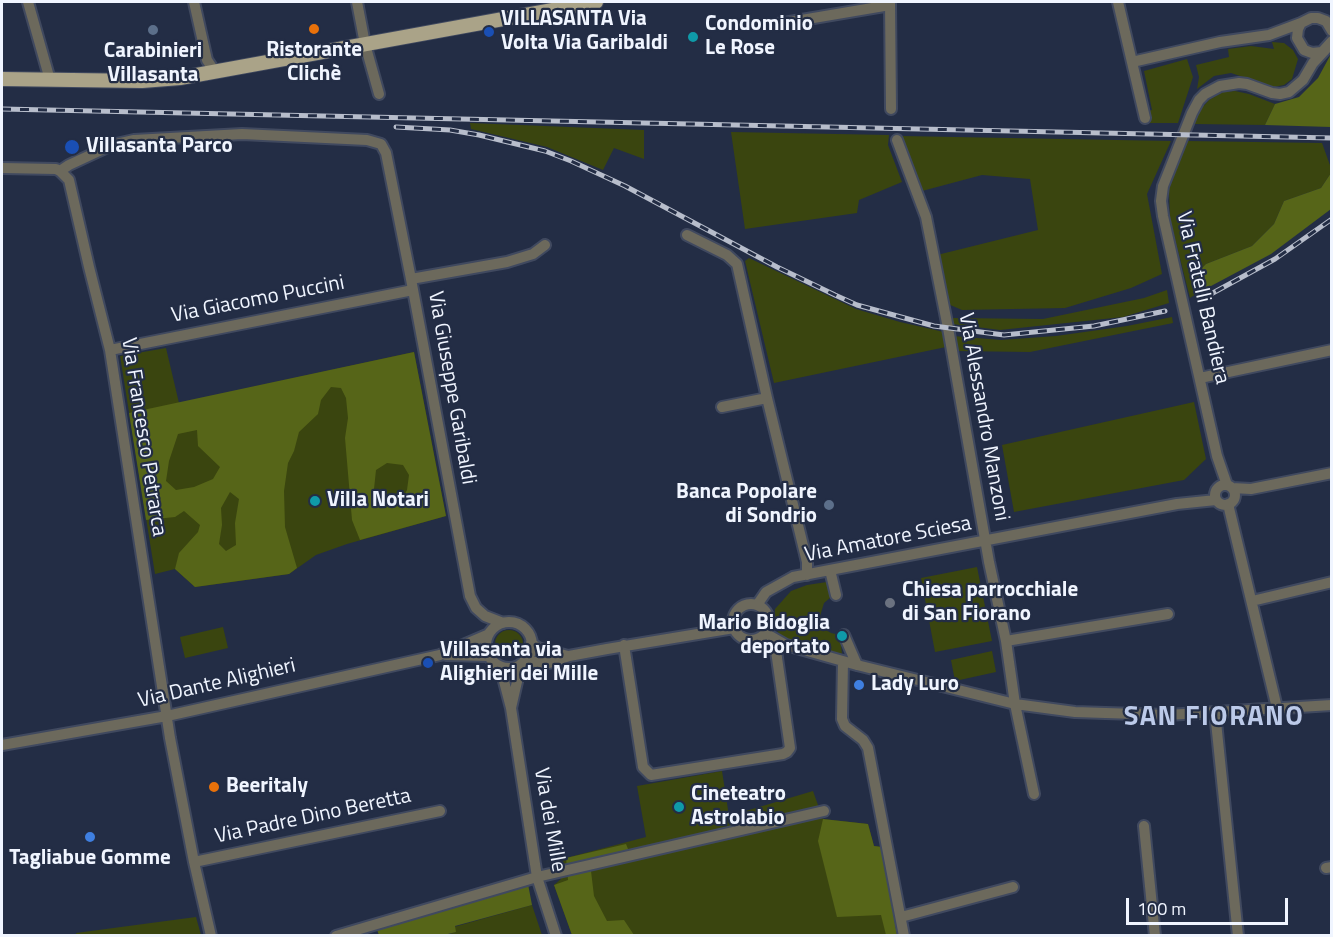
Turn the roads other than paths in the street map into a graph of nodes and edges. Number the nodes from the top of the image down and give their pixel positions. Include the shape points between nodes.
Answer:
1 (28, 2) edge
2 (194, 2) edge
3 (357, 2) edge
4 (596, 2) edge
5 (1118, 2) edge
6 (890, 3) edge
7 (1301, 23) junction
8 (778, 24) dead end
9 (1330, 24) edge
10 (1269, 35) junction
11 (365, 44) junction
12 (1300, 45) junction
13 (1329, 45) edge
14 (1131, 62) junction
15 (1308, 71) junction
16 (215, 72) junction
17 (2, 79) edge
18 (50, 80) junction
19 (379, 94) dead end
20 (891, 109) dead end
21 (1145, 118) dead end
22 (897, 140) dead end
23 (2, 168) edge
24 (60, 171) junction
25 (687, 235) dead end
26 (545, 245) dead end
27 (412, 284) junction
28 (110, 350) junction
29 (1332, 350) edge
30 (1200, 378) junction
31 (767, 398) junction
32 (722, 407) dead end
33 (1332, 473) edge
34 (1225, 493) junction
35 (986, 541) junction
36 (830, 570) junction
37 (807, 575) junction
38 (1332, 582) edge
39 (836, 595) dead end
40 (1252, 601) junction
41 (757, 605) junction
42 (1168, 614) dead end
43 (503, 623) junction
44 (734, 628) junction
45 (765, 633) junction
46 (489, 634) junction
47 (844, 635) dead end
48 (778, 640) junction
49 (1006, 641) junction
50 (531, 643) junction
51 (624, 645) junction
52 (440, 655) junction
53 (569, 656) junction
54 (489, 657) junction
55 (843, 661) junction
56 (523, 663) junction
57 (858, 665) junction
58 (500, 666) junction
59 (1015, 704) junction
60 (1332, 705) edge
61 (511, 708) junction
62 (1277, 708) junction
63 (1215, 712) junction
64 (167, 716) junction
65 (2, 745) edge
66 (1034, 794) dead end
67 (440, 811) dead end
68 (824, 811) dead end
69 (1144, 826) dead end
70 (194, 862) junction
71 (537, 877) junction
72 (1013, 887) dead end
73 (901, 917) junction
74 (211, 936) edge
75 (336, 936) edge
76 (556, 936) edge
77 (904, 936) edge
78 (1155, 936) edge
79 (1238, 936) edge

1 - 18 street
2 - 16 street via 207,60
3 - 11 street
4 - 11 main road
5 - 14 street
6 - 8 street
6 - 20 street
7 - 9 street via 1317,18
7 - 10 street
7 - 12 street via 1297,32
10 - 12 street
10 - 14 street
11 - 16 main road
11 - 19 street
12 - 13 street via 1312,53
12 - 15 street
13 - 15 street, Via Fratelli Bandiera
14 - 21 street
15 - 30 street, Via Fratelli Bandiera via 1296,88 1285,94 1239,83 1205,94 1192,114 1163,186 1163,216
16 - 18 main road via 142,81
17 - 18 main road
22 - 35 street, Via Alessandro Manzoni via 926,217
23 - 24 street
24 - 27 street, Via Giuseppe Garibaldi via 112,145 134,140 242,134 381,144
24 - 28 street, Via Francesco Petrarca via 69,180
25 - 31 street via 728,255 737,264
26 - 27 street, Via Giacomo Puccini via 533,254 507,262
27 - 28 street, Via Giacomo Puccini
27 - 43 street, Via Giuseppe Garibaldi via 470,596 485,616
28 - 64 street, Via Francesco Petrarca
29 - 30 street
30 - 34 street, Via Fratelli Bandiera
31 - 32 street
31 - 37 street
33 - 34 street, Via Amatore Sciesa
34 - 35 street, Via Amatore Sciesa
34 - 40 street, Via Fratelli Bandiera
35 - 36 street, Via Amatore Sciesa
35 - 49 street, Via Alessandro Manzoni
36 - 37 street, Via Amatore Sciesa
36 - 39 street
37 - 41 street, Via Amatore Sciesa via 779,584 766,592
38 - 40 street
40 - 62 street, Via Fratelli Bandiera
41 - 44 street via 739,609
41 - 45 street via 768,618
42 - 49 street
43 - 46 street
43 - 50 street via 511,622 525,629
44 - 45 street via 746,639 756,639
44 - 51 street
45 - 48 street
46 - 52 street, Via Dante Alighieri
46 - 54 street
47 - 57 street
48 - 51 street via 776,651 790,748 787,752 651,775 643,767
48 - 55 street
49 - 59 street, Via Alessandro Manzoni
50 - 53 street
50 - 56 street
51 - 53 street
52 - 54 street, Via Dante Alighieri
52 - 64 street, Via Dante Alighieri
53 - 56 street via 549,663
54 - 58 street
55 - 57 street
55 - 73 street via 842,719 868,748
56 - 58 street via 511,668
56 - 61 street, Via dei Mille
57 - 59 street
58 - 61 street, Via dei Mille
59 - 63 street via 1075,712
59 - 66 street, Via Alessandro Manzoni
60 - 62 street
61 - 71 street, Via dei Mille
62 - 63 street
63 - 79 street
64 - 65 street, Via Dante Alighieri
64 - 70 street, Via Francesco Petrarca
67 - 70 street, Via Padre Dino Beretta
68 - 71 street
69 - 78 street
70 - 74 street, Via Francesco Petrarca
71 - 75 street
71 - 76 street, Via dei Mille
72 - 73 street
73 - 77 street

